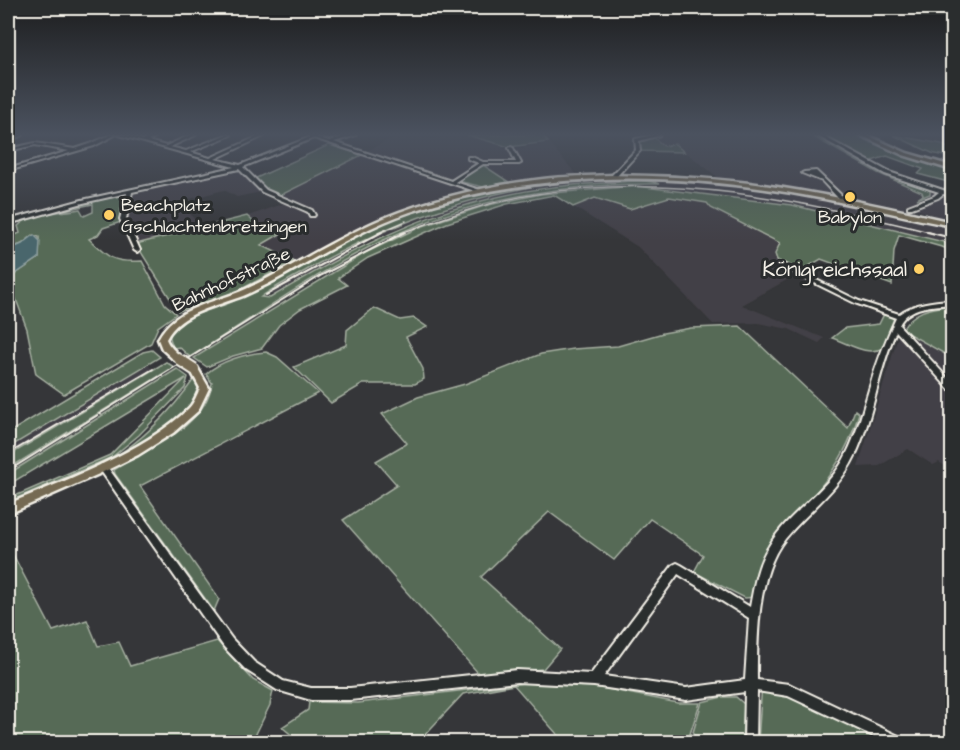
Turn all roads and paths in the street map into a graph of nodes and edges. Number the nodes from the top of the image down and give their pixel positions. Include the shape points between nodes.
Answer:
1 (227, 170) edge
2 (243, 170) edge
3 (415, 170) edge
4 (471, 170) edge
5 (620, 170) edge
6 (883, 170) edge
7 (614, 176) junction
8 (823, 180) dead end
9 (452, 182) junction
10 (459, 184) junction
11 (478, 191) junction
12 (942, 192) junction
13 (130, 193) junction
14 (468, 193) junction
15 (952, 195) edge
16 (833, 196) junction
17 (906, 211) junction
18 (312, 215) dead end
19 (8, 222) edge
20 (952, 224) edge
21 (137, 250) dead end
22 (784, 266) dead end
23 (952, 302) edge
24 (897, 321) junction
25 (952, 387) edge
26 (104, 468) junction
27 (8, 508) edge
28 (755, 616) junction
29 (594, 680) junction
30 (753, 685) junction
31 (750, 742) edge
32 (899, 742) edge

1 - 13 street
2 - 18 street via 264,191
3 - 9 street
4 - 9 street
5 - 7 street
6 - 12 street
7 - 11 main road, Bahnhofstraße
7 - 16 main road, Bahnhofstraße via 707,179
8 - 16 street
9 - 10 street
10 - 11 street
10 - 14 street
11 - 14 main road, Bahnhofstraße
12 - 15 street
12 - 17 street
13 - 19 street
13 - 21 street via 123,219
14 - 26 main road, Bahnhofstraße, bridge via 370,226 249,291 182,317 167,328 162,336 164,345 204,379 206,388 195,409 153,440
16 - 17 main road, Bahnhofstraße via 841,201
17 - 20 main road, Bahnhofstraße
22 - 24 street
23 - 24 street via 909,310
24 - 25 street
24 - 28 street via 851,455 832,484 785,531 772,550 758,583
26 - 27 main road
26 - 29 street via 228,644 250,666 281,686 311,694 517,675
28 - 29 street via 677,568
28 - 30 street
29 - 30 street via 686,694
30 - 31 street
30 - 32 street via 789,690

